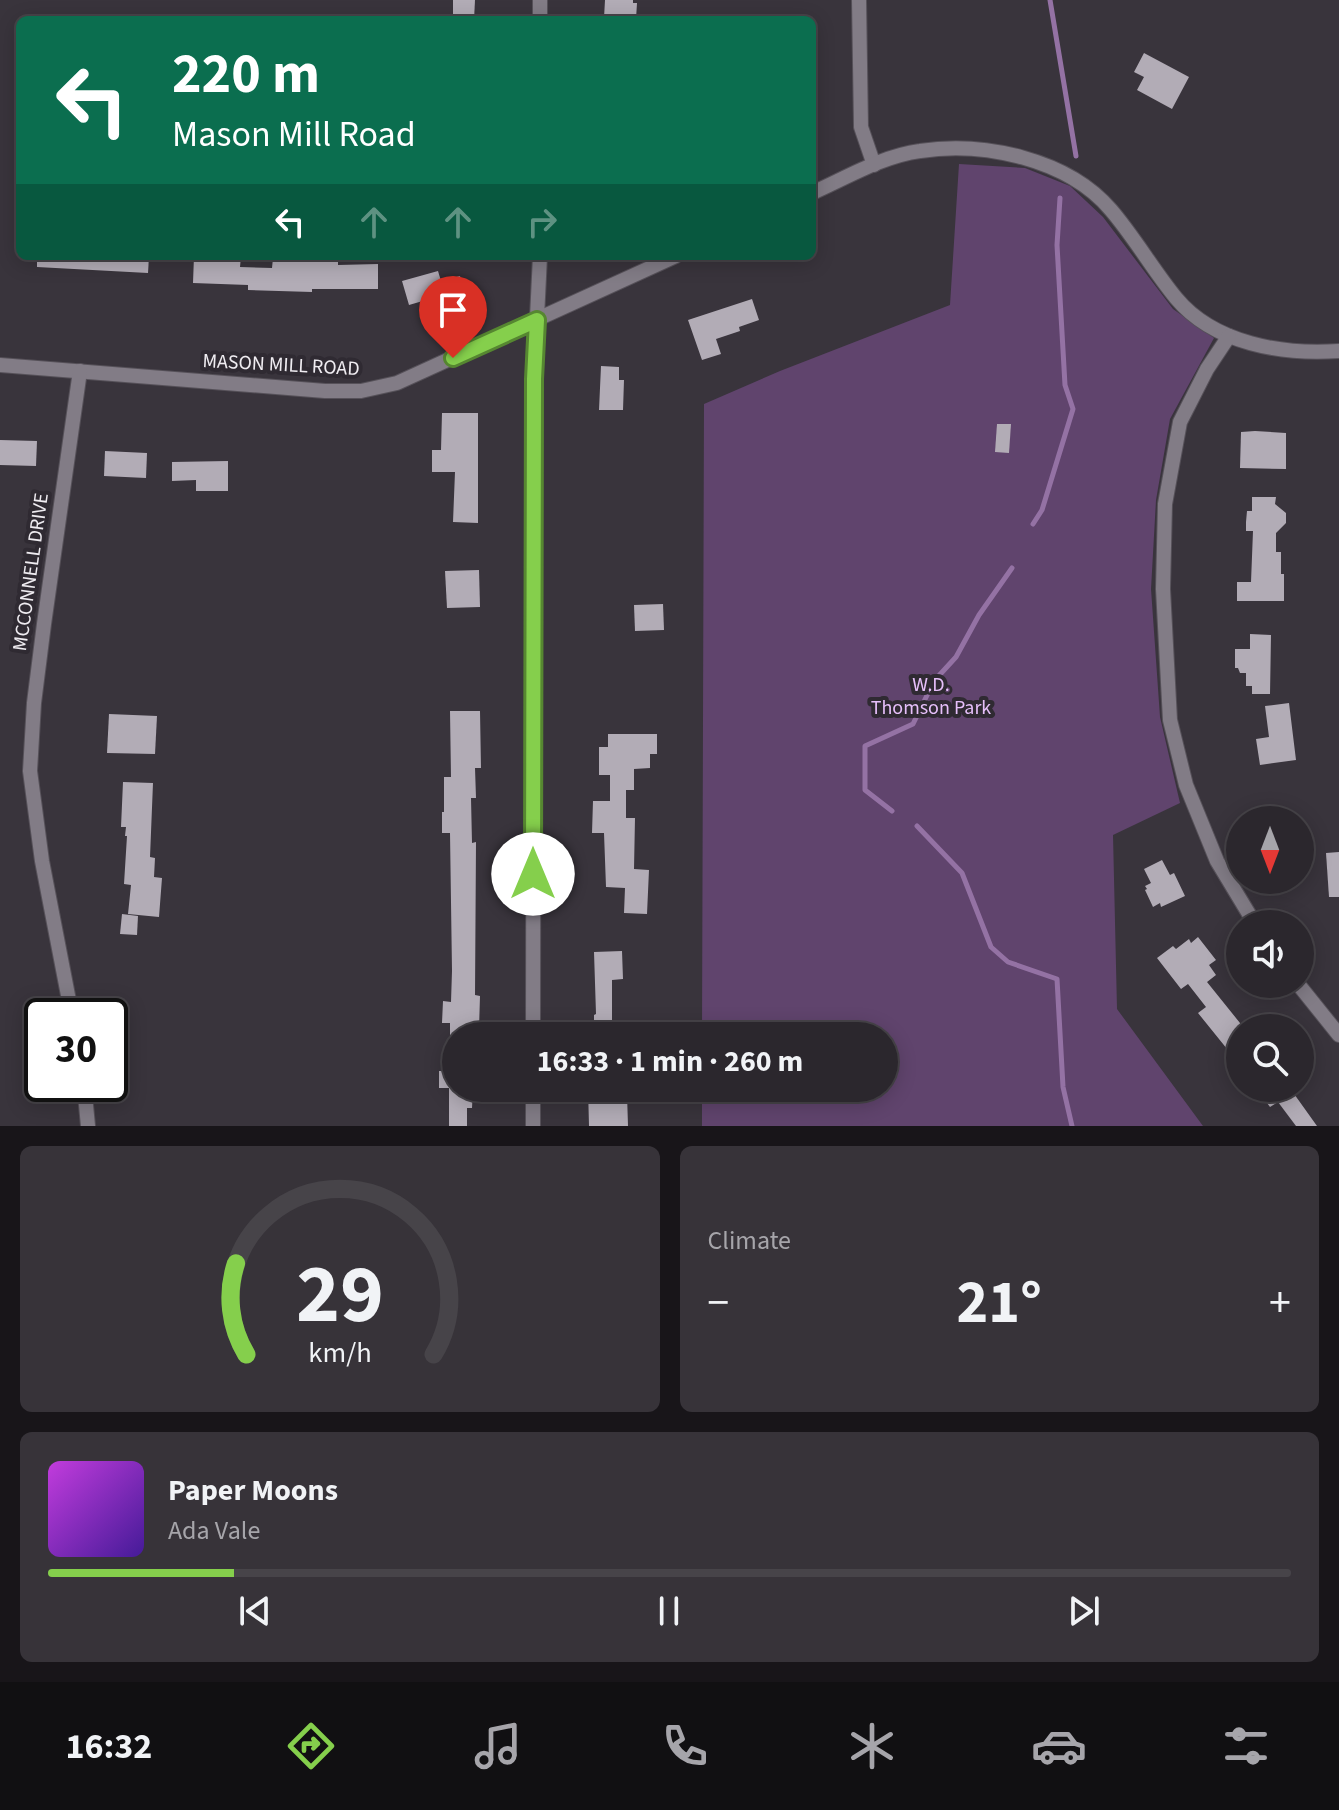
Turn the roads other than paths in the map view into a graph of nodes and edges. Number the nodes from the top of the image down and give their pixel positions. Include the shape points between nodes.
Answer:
1 (859, 0) edge
2 (874, 165) junction
3 (816, 191) edge
4 (540, 260) edge
5 (667, 260) edge
6 (537, 320) junction
7 (1229, 336) junction
8 (1339, 351) edge
9 (0, 365) edge
10 (80, 371) junction
11 (1247, 910) edge
12 (69, 998) edge
13 (1309, 998) edge
14 (533, 1022) edge
15 (1339, 1035) edge
16 (86, 1102) edge
17 (533, 1102) edge
18 (88, 1126) edge
19 (533, 1126) edge

1 - 2 street via 861,127
2 - 3 street
2 - 7 street via 918,151 968,148 1029,160 1068,176 1110,208 1178,301
4 - 6 street
5 - 6 street, MASON MILL ROAD
6 - 10 street, MASON MILL ROAD via 397,383 361,391
6 - 14 street
7 - 8 street via 1296,352
7 - 11 street via 1180,422 1165,504 1163,589 1170,720 1186,785 1217,861
9 - 10 street, MASON MILL ROAD
10 - 12 street, MCCONNELL DRIVE via 40,655 30,771
13 - 15 street
16 - 18 street
17 - 19 street

